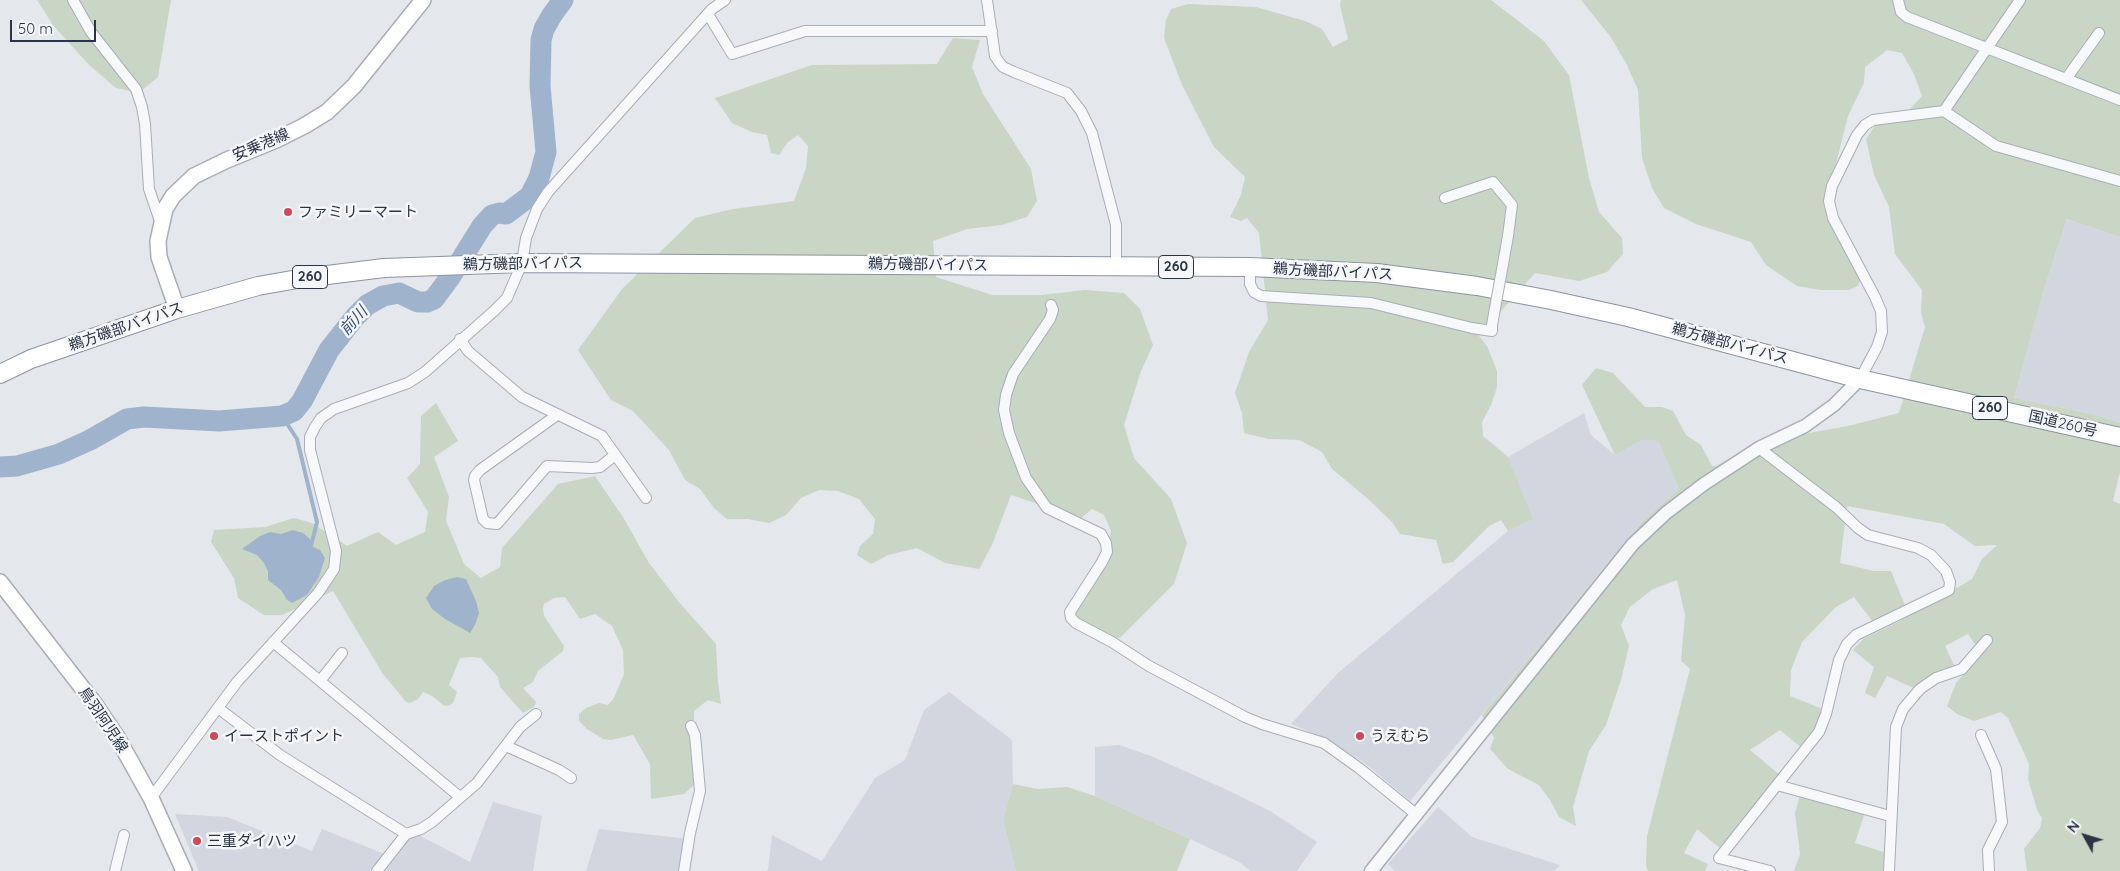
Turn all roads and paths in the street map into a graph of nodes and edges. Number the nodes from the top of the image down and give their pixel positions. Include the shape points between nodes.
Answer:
1 (73, 0) edge
2 (423, 0) edge
3 (725, 0) edge
4 (987, 0) edge
5 (1898, 0) edge
6 (2020, 0) edge
7 (708, 14) junction
8 (992, 32) junction
9 (2099, 33) dead end
10 (1988, 48) junction
11 (2066, 79) junction
12 (2120, 100) edge
13 (1944, 111) junction
14 (2120, 181) edge
15 (1445, 198) dead end
16 (161, 224) junction
17 (522, 263) junction
18 (1116, 266) junction
19 (1250, 267) junction
20 (1051, 305) dead end
21 (177, 309) junction
22 (460, 339) junction
23 (0, 374) edge
24 (1860, 378) junction
25 (557, 415) junction
26 (2120, 437) edge
27 (1759, 448) junction
28 (615, 455) junction
29 (646, 498) dead end
30 (3, 592) edge
31 (1987, 640) dead end
32 (273, 642) junction
33 (342, 654) dead end
34 (320, 680) junction
35 (218, 708) junction
36 (536, 714) dead end
37 (691, 726) dead end
38 (1981, 735) dead end
39 (506, 746) junction
40 (571, 778) dead end
41 (1777, 785) junction
42 (460, 797) junction
43 (151, 798) junction
44 (1417, 814) junction
45 (1890, 816) junction
46 (406, 834) junction
47 (124, 835) dead end
48 (114, 871) edge
49 (184, 871) edge
50 (377, 871) edge
51 (684, 871) edge
52 (1371, 871) edge
53 (1770, 871) edge
54 (1888, 871) edge
55 (1989, 871) edge

1 - 16 street via 91,32 136,89 145,124 149,189
2 - 16 main road, 安乗港線 via 342,100 304,126 194,176 173,196
3 - 7 street
4 - 8 street
5 - 10 street via 1901,12 1907,17
6 - 10 street
7 - 8 street via 732,54 805,31
7 - 17 street via 548,192 537,209 526,238
8 - 18 street via 995,56 1003,67 1066,93 1081,111 1092,132 1116,225
9 - 11 street
10 - 11 street
10 - 13 street
11 - 12 street
13 - 14 street via 1996,146
13 - 24 street via 1872,120 1857,135 1832,186 1829,201 1833,218 1876,296 1882,316 1882,332
15 - 19 street, bridge via 1493,182 1512,206 1492,331 1371,303 1261,296 1250,284
16 - 21 main road, 安乗港線 via 159,257
17 - 18 highway, 鵜方磯部バイパス / 260
17 - 21 highway, 鵜方磯部バイパス / 260 via 384,268 303,278 258,286
17 - 22 street via 506,298
18 - 19 highway, 鵜方磯部バイパス / 260
19 - 24 highway, 鵜方磯部バイパス / 260 via 1378,274 1477,286 1628,317
20 - 44 street via 1050,319 1013,374 1004,410 1026,478 1047,508 1101,534 1106,543 1104,557 1070,612 1071,618 1149,666 1245,717 1324,743
21 - 23 highway, 鵜方磯部バイパス / 260 via 31,359
22 - 25 street via 468,351 522,397
22 - 32 street via 425,372 408,383 334,409 314,427 310,450 334,543 334,569 318,593
24 - 26 highway, 国道260号 / 260
24 - 27 street via 1834,405 1805,426
25 - 28 street via 602,436
25 - 28 street via 476,476 474,480 483,519 488,523 497,524 547,466 600,467
27 - 41 street via 1868,535 1918,548 1931,555 1946,571 1950,582 1949,590 1856,635 1847,644 1839,660 1819,732
27 - 44 street via 1704,484 1633,544
28 - 29 street
30 - 43 main road, 鳥羽阿児線 via 94,703
31 - 45 street via 1962,669 1936,678 1920,689 1903,709 1896,727
32 - 34 street
32 - 35 street
33 - 34 street
34 - 42 street
35 - 43 street
35 - 46 street via 280,755
36 - 39 street via 520,727
37 - 51 street via 695,735 700,791
38 - 55 street via 1996,769 2002,822 1988,850
39 - 40 street
39 - 42 street via 477,783
41 - 45 street
41 - 53 street via 1719,858
42 - 46 street via 432,822
43 - 49 main road, 鳥羽阿児線
44 - 52 street
45 - 54 street
46 - 50 street
47 - 48 street

